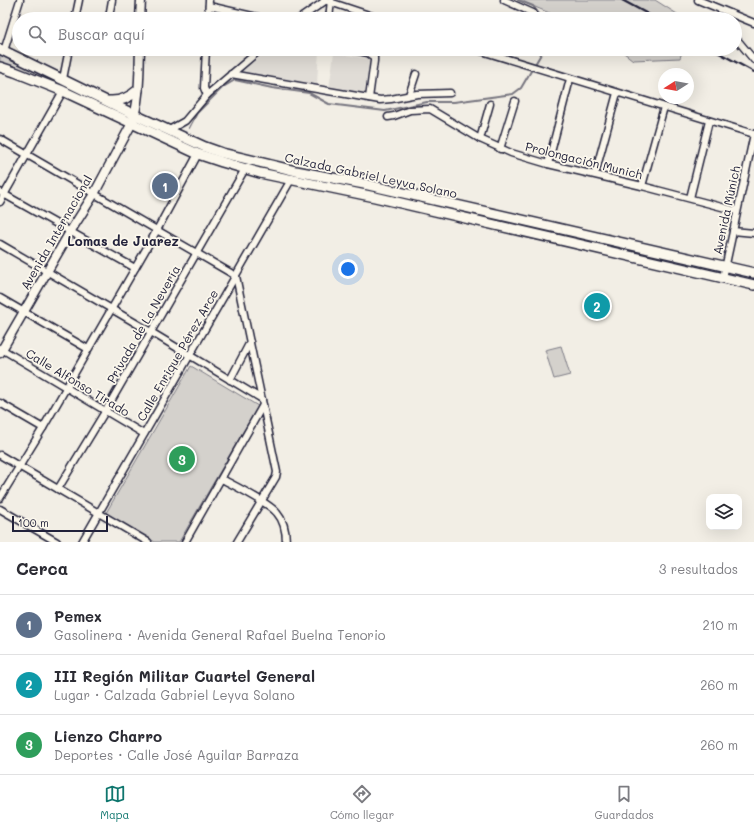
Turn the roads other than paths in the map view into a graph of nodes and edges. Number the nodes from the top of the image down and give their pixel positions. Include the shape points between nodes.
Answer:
1 (20, 0) edge
2 (79, 0) edge
3 (112, 0) edge
4 (141, 0) edge
5 (504, 0) edge
6 (698, 0) edge
7 (327, 1) edge
8 (209, 3) edge
9 (16, 12) edge
10 (76, 12) edge
11 (110, 12) edge
12 (140, 12) edge
13 (241, 12) edge
14 (310, 12) edge
15 (328, 12) edge
16 (360, 12) edge
17 (531, 12) edge
18 (723, 12) edge
19 (742, 19) edge
20 (12, 22) edge
21 (754, 23) edge
22 (742, 45) edge
23 (2, 50) edge
24 (12, 55) edge
25 (15, 56) edge
26 (68, 56) edge
27 (140, 56) edge
28 (206, 56) edge
29 (253, 56) edge
30 (372, 56) edge
31 (496, 56) edge
32 (754, 60) edge
33 (0, 67) edge
34 (231, 74) junction
35 (416, 74) dead end
36 (63, 79) junction
37 (570, 79) junction
38 (138, 90) junction
39 (63, 92) junction
40 (450, 93) dead end
41 (618, 93) junction
42 (206, 95) junction
43 (409, 96) junction
44 (369, 98) junction
45 (106, 100) junction
46 (515, 101) dead end
47 (490, 104) dead end
48 (664, 107) junction
49 (388, 117) dead end
50 (133, 119) junction
51 (709, 121) junction
52 (169, 130) junction
53 (754, 134) edge
54 (0, 139) edge
55 (480, 139) junction
56 (500, 149) junction
57 (27, 154) junction
58 (198, 154) junction
59 (548, 164) junction
60 (245, 169) junction
61 (296, 171) junction
62 (595, 174) junction
63 (291, 180) junction
64 (642, 186) junction
65 (390, 191) junction
66 (2, 193) edge
67 (94, 194) junction
68 (690, 198) junction
69 (387, 200) junction
70 (0, 202) edge
71 (737, 211) junction
72 (520, 220) junction
73 (157, 230) junction
74 (518, 230) junction
75 (733, 230) junction
76 (70, 232) junction
77 (754, 233) edge
78 (0, 244) edge
79 (195, 253) junction
80 (726, 266) junction
81 (135, 268) junction
82 (47, 272) junction
83 (754, 274) edge
84 (236, 276) junction
85 (723, 278) junction
86 (754, 285) edge
87 (0, 298) edge
88 (111, 309) junction
89 (24, 311) junction
90 (151, 332) junction
91 (250, 342) junction
92 (88, 349) junction
93 (1, 350) edge
94 (190, 356) junction
95 (230, 380) junction
96 (66, 388) junction
97 (263, 402) junction
98 (0, 403) edge
99 (106, 410) junction
100 (43, 428) junction
101 (144, 434) junction
102 (0, 455) edge
103 (20, 466) junction
104 (222, 479) junction
105 (58, 489) junction
106 (0, 498) edge
107 (261, 501) junction
108 (0, 509) edge
109 (99, 513) junction
110 (57, 542) edge
111 (82, 542) edge
112 (148, 542) edge
113 (185, 542) edge
114 (237, 542) edge
115 (286, 542) edge

1 - 9 street
2 - 10 street
3 - 11 street
4 - 12 street
5 - 17 street
6 - 18 street
7 - 14 street
7 - 15 street
7 - 16 street
8 - 13 street
19 - 21 street
20 - 23 street
22 - 32 street
23 - 24 main road, Calzada Gabriel Leyva Solano
25 - 36 main road, Calzada Gabriel Leyva Solano
26 - 36 street
27 - 38 street
28 - 42 street
29 - 34 street
30 - 44 street
31 - 37 street
33 - 39 main road, Calzada Gabriel Leyva Solano
34 - 42 street
34 - 44 street
35 - 43 street
36 - 45 main road, Calzada Gabriel Leyva Solano
37 - 41 street
37 - 59 street
38 - 45 main road via 122,100
38 - 50 street
39 - 50 main road, Calzada Gabriel Leyva Solano
39 - 57 street
40 - 43 street
41 - 48 street
41 - 62 street
42 - 52 street via 185,121
43 - 44 street via 391,100
45 - 50 main road, Calzada Gabriel Leyva Solano
46 - 56 street
47 - 55 street
48 - 51 street
48 - 64 street
49 - 55 street, Prolongación Munich via 413,110 430,109
50 - 52 main road, Calzada Gabriel Leyva Solano
50 - 58 main road, Calzada Gabriel Leyva Solano
50 - 67 street, Avenida Internacional
51 - 53 street
51 - 68 street
52 - 61 main road, Calzada Gabriel Leyva Solano via 222,153
53 - 71 street, Avenida Múnich
54 - 57 street
55 - 56 street, Prolongación Munich
56 - 59 street, Prolongación Munich
57 - 66 street
57 - 67 street
58 - 60 main road, Calzada Gabriel Leyva Solano
58 - 73 street
59 - 62 street, Prolongación Munich
60 - 63 main road, Calzada Gabriel Leyva Solano
60 - 79 street, Privada de La Nevería
61 - 63 street, Calle Enrique Pérez Arce
61 - 65 main road, Calzada Gabriel Leyva Solano
62 - 64 street, Prolongación Munich
63 - 69 main road, Calzada Gabriel Leyva Solano
63 - 84 street, Calle Enrique Pérez Arce
64 - 68 street, Prolongación Munich
65 - 69 main road
65 - 72 main road, Calzada Gabriel Leyva Solano
66 - 70 street
66 - 76 street
67 - 73 street
67 - 76 street, Avenida Internacional
68 - 71 street, Prolongación Munich
69 - 74 main road, Calzada Gabriel Leyva Solano
71 - 75 street, Avenida Múnich
72 - 74 street
72 - 80 main road, Calzada Gabriel Leyva Solano
73 - 79 street
73 - 81 street
74 - 85 main road, Calzada Gabriel Leyva Solano
75 - 77 street
75 - 80 street, Avenida Múnich
76 - 81 street
76 - 82 street, Avenida Internacional
78 - 82 street
79 - 84 street
79 - 90 street, Privada de La Nevería
80 - 83 main road, Calzada Gabriel Leyva Solano
80 - 85 street, Avenida Múnich
81 - 88 street
82 - 88 street
82 - 89 street, Avenida Internacional
84 - 91 street
84 - 94 street, Calle Enrique Pérez Arce
85 - 86 main road, Calzada Gabriel Leyva Solano
87 - 89 street
88 - 90 street
88 - 92 street
89 - 92 street
89 - 93 street, Avenida Internacional
90 - 94 street
90 - 99 street, Privada de La Nevería
91 - 95 street
91 - 97 street
92 - 96 street
93 - 96 street, Calle Alfonso Tirado
94 - 95 street
94 - 101 street, Calle Enrique Pérez Arce
95 - 97 street
96 - 99 street, Calle Alfonso Tirado
96 - 100 street
97 - 104 street
97 - 107 street via 277,472
98 - 100 street
99 - 101 street, Calle Alfonso Tirado
99 - 105 street, Privada de La Nevería
100 - 103 street
101 - 109 street, Calle Enrique Pérez Arce
102 - 103 street
103 - 105 street
103 - 106 street
104 - 107 street
104 - 113 street
105 - 109 street
107 - 114 street
107 - 115 street via 277,512 284,525
108 - 110 street
109 - 111 street, Calle Enrique Pérez Arce
109 - 112 street

